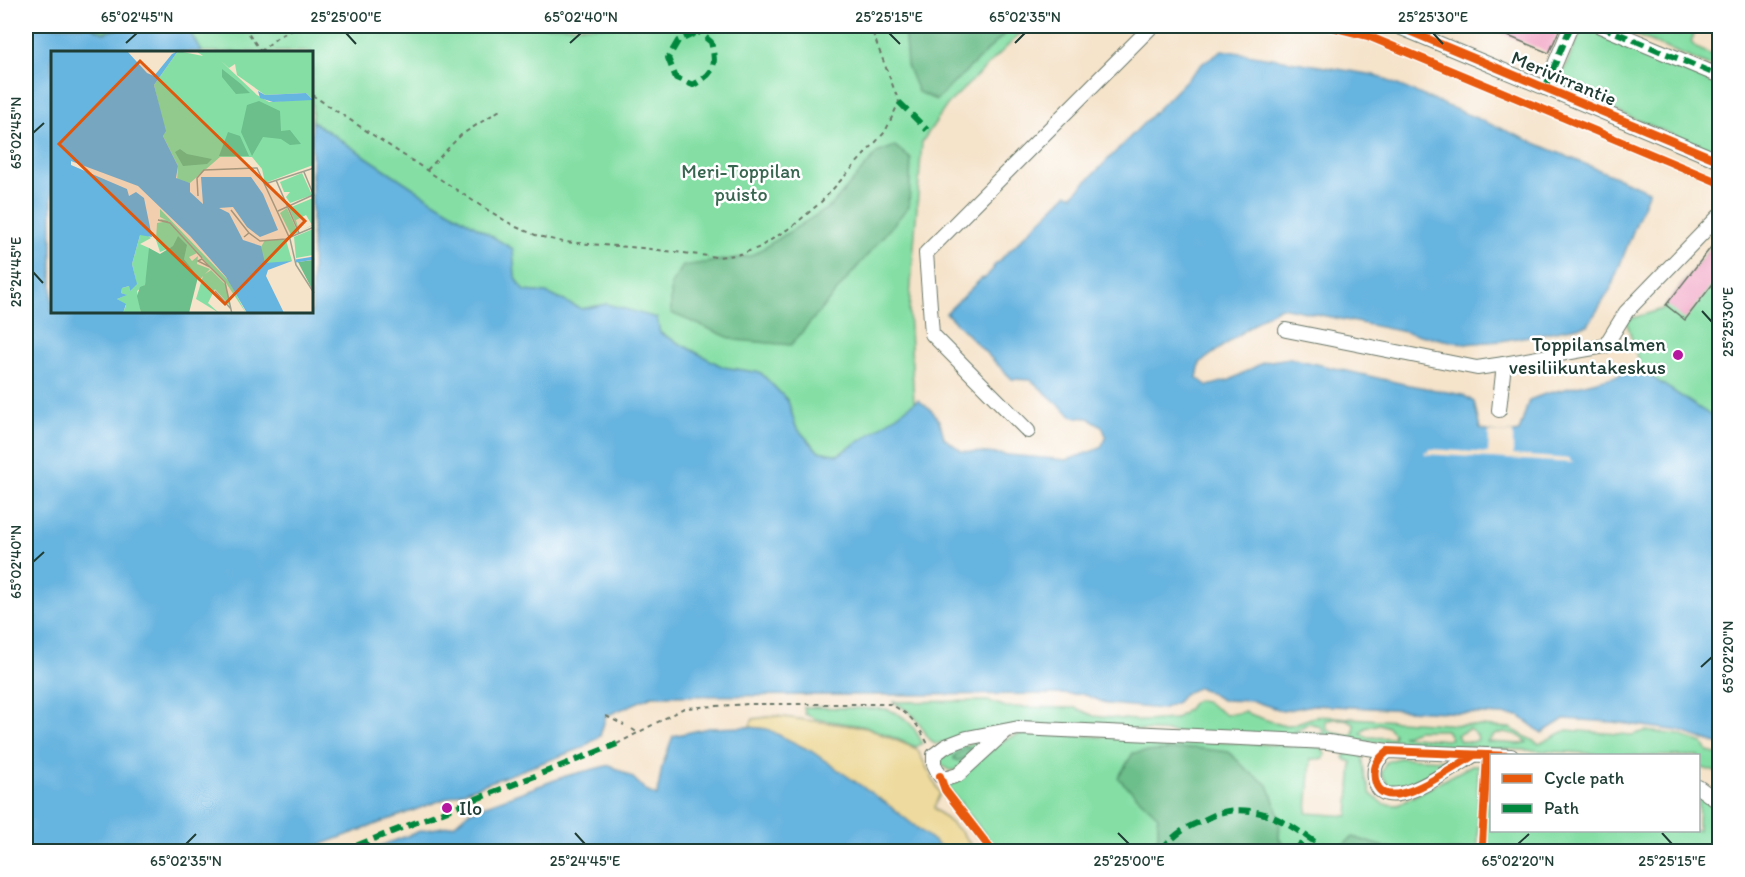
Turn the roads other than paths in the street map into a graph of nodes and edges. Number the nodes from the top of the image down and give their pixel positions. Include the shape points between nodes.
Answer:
1 (1152, 26) edge
2 (1396, 26) edge
3 (1571, 26) edge
4 (1599, 26) edge
5 (1719, 76) edge
6 (1545, 88) junction
7 (1719, 161) edge
8 (1719, 215) edge
9 (1286, 330) dead end
10 (1504, 364) junction
11 (1499, 410) dead end
12 (1028, 431) dead end
13 (1006, 731) junction
14 (1388, 751) junction
15 (1473, 755) junction
16 (1490, 755) edge
17 (1700, 789) edge
18 (1719, 803) edge

1 - 12 street via 926,253 932,334
2 - 6 street, Merivirrantie
3 - 6 street
4 - 5 street
6 - 7 street, Merivirrantie
8 - 10 street via 1626,312 1605,346
9 - 10 street via 1477,368
10 - 11 street
13 - 13 street via 958,775 940,776 934,755 946,746
13 - 14 street via 1019,728 1328,742
14 - 15 street
14 - 15 street via 1376,761 1374,772 1382,793 1392,796 1422,786
15 - 16 street
17 - 18 street

